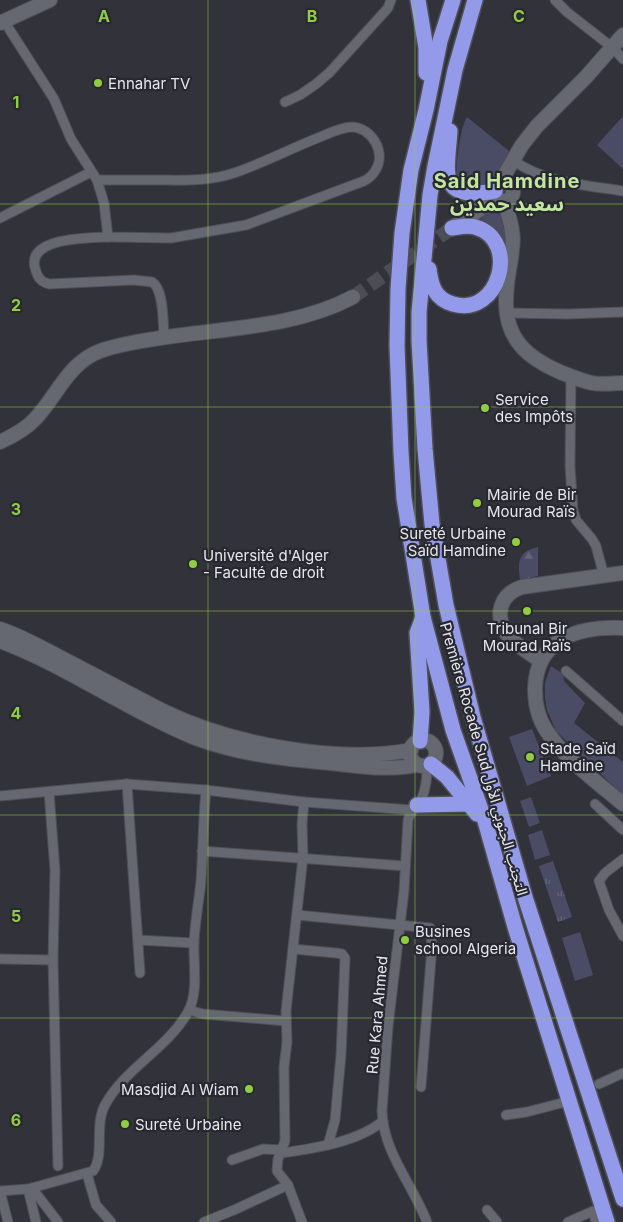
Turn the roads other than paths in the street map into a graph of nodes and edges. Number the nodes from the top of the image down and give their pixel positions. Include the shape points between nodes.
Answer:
1 (50, 0) edge
2 (391, 0) edge
3 (418, 0) edge
4 (454, 0) edge
5 (476, 0) edge
6 (555, 0) edge
7 (2, 22) edge
8 (623, 35) edge
9 (613, 48) junction
10 (623, 59) edge
11 (284, 102) dead end
12 (448, 103) junction
13 (419, 137) junction
14 (514, 161) junction
15 (91, 172) junction
16 (97, 180) junction
17 (623, 190) edge
18 (502, 193) junction
19 (0, 218) edge
20 (452, 228) joint
21 (108, 236) junction
22 (425, 251) junction
23 (353, 297) tunnel mouth
24 (623, 312) edge
25 (506, 313) junction
26 (164, 337) junction
27 (571, 376) junction
28 (623, 383) edge
29 (0, 442) edge
30 (623, 573) edge
31 (604, 576) junction
32 (423, 617) junction
33 (623, 628) edge
34 (0, 629) edge
35 (0, 641) edge
36 (541, 661) junction
37 (566, 671) dead end
38 (623, 721) edge
39 (416, 745) junction
40 (423, 765) junction
41 (127, 784) junction
42 (206, 790) junction
43 (49, 792) junction
44 (0, 796) edge
45 (304, 802) junction
46 (468, 804) junction
47 (595, 804) dead end
48 (623, 804) edge
49 (415, 808) junction
50 (485, 822) junction
51 (623, 830) edge
52 (202, 851) junction
53 (303, 858) junction
54 (623, 859) edge
55 (405, 866) junction
56 (297, 915) junction
57 (400, 924) junction
58 (623, 936) edge
59 (138, 940) junction
60 (194, 944) junction
61 (293, 949) junction
62 (0, 959) edge
63 (53, 960) junction
64 (140, 974) dead end
65 (189, 1010) junction
66 (286, 1021) junction
67 (623, 1073) edge
68 (593, 1086) junction
69 (421, 1087) dead end
70 (570, 1104) junction
71 (506, 1115) dead end
72 (382, 1121) junction
73 (328, 1145) junction
74 (282, 1150) junction
75 (232, 1160) dead end
76 (58, 1166) dead end
77 (87, 1174) junction
78 (288, 1185) junction
79 (30, 1188) junction
80 (0, 1191) edge
81 (623, 1199) edge
82 (487, 1210) dead end
83 (594, 1216) edge
84 (8, 1222) edge
85 (36, 1222) edge
86 (58, 1222) edge
87 (111, 1222) edge
88 (204, 1222) edge
89 (302, 1222) edge
90 (427, 1222) edge
91 (497, 1222) edge
92 (568, 1222) edge
93 (607, 1222) edge

1 - 7 street
2 - 11 street via 388,8 330,72 308,90
3 - 13 highway via 427,61 418,116
4 - 13 highway, Première Rocade Sud التجنب الجنوبي الأول via 440,41
5 - 12 highway, Première Rocade Sud التجنب الجنوبي الأول
6 - 9 street
7 - 15 street via 54,99
8 - 9 street
9 - 10 street
9 - 14 street via 537,126
12 - 18 highway via 451,120 447,171 450,183 457,190 472,194
12 - 22 highway, Première Rocade Sud التجنب الجنوبي الأول via 430,195
13 - 32 highway, Première Rocade Sud التجنب الجنوبي الأول via 402,233 397,346 404,498
14 - 17 street via 537,174 560,181
14 - 18 street
15 - 16 street
15 - 19 street
16 - 21 street
16 - 21 street via 192,181 214,178 350,127 368,133 379,151 376,171 364,182 246,225 171,238
18 - 20 street
18 - 25 street via 513,235
20 - 22 highway via 474,226 483,230 499,250 499,276 483,299 465,306 446,302 433,290
21 - 26 street via 45,245 39,250 34,264 40,280 49,284 152,282 160,296
22 - 68 highway, Première Rocade Sud التجنب الجنوبي الأول via 419,341 424,433 432,524 446,606 473,717 525,898
23 - 26 street via 323,310 279,321
24 - 25 street
25 - 27 street via 511,330 527,354
26 - 29 street via 98,351 87,358 64,380 34,420
27 - 28 street via 592,383
27 - 31 street via 573,510 576,520 596,546
30 - 31 street
31 - 36 street via 522,587 509,592 501,604 500,614 507,634
32 - 39 highway via 417,633 422,712
32 - 50 highway, Première Rocade Sud التجنب الجنوبي الأول via 454,730
33 - 36 street via 593,628 572,634 559,641
34 - 39 street via 180,719 231,737 266,745 350,755 378,754
35 - 40 street via 212,744 296,760 387,768
36 - 48 street via 536,676 535,699 542,723 555,742
37 - 38 street
39 - 40 street via 411,758
39 - 40 street via 429,742 435,748 436,757
40 - 46 highway via 447,777
40 - 49 street, Rue Kara Ahmed via 426,782 422,798
41 - 42 street
41 - 43 street
41 - 59 street
42 - 45 street
42 - 52 street
43 - 44 street
43 - 63 street via 55,870
45 - 49 street
45 - 53 street
46 - 49 highway
46 - 50 highway
47 - 51 street
49 - 55 street, Rue Kara Ahmed via 409,815 406,831
50 - 70 highway, Première Rocade Sud التجنب الجنوبي الأول
52 - 53 street
52 - 60 street
53 - 55 street
53 - 56 street
54 - 58 street via 604,873 600,881 609,910
55 - 57 street, Rue Kara Ahmed
56 - 57 street
56 - 61 street
57 - 69 street via 429,927 432,938
57 - 72 street, Rue Kara Ahmed via 388,1027
59 - 60 street
59 - 64 street
60 - 65 street via 196,968
61 - 66 street
61 - 73 street via 342,954 345,958 341,1055 335,1120
62 - 63 street
63 - 76 street
65 - 66 street
65 - 77 street via 173,1033 134,1070 105,1105 99,1127 97,1163
66 - 74 street via 286,1120
67 - 68 street
68 - 81 highway, Première Rocade Sud التجنب الجنوبي الأول
70 - 71 street
70 - 83 highway
70 - 93 highway, Première Rocade Sud التجنب الجنوبي الأول
72 - 73 street via 364,1133
72 - 90 street, Rue Kara Ahmed via 391,1151
73 - 74 street via 284,1153
74 - 75 street via 263,1149
74 - 78 street via 277,1171
77 - 79 street
77 - 87 street via 96,1205
78 - 88 street
78 - 89 street
79 - 80 street
79 - 85 street
79 - 86 street
80 - 84 street
82 - 91 street
83 - 92 street

